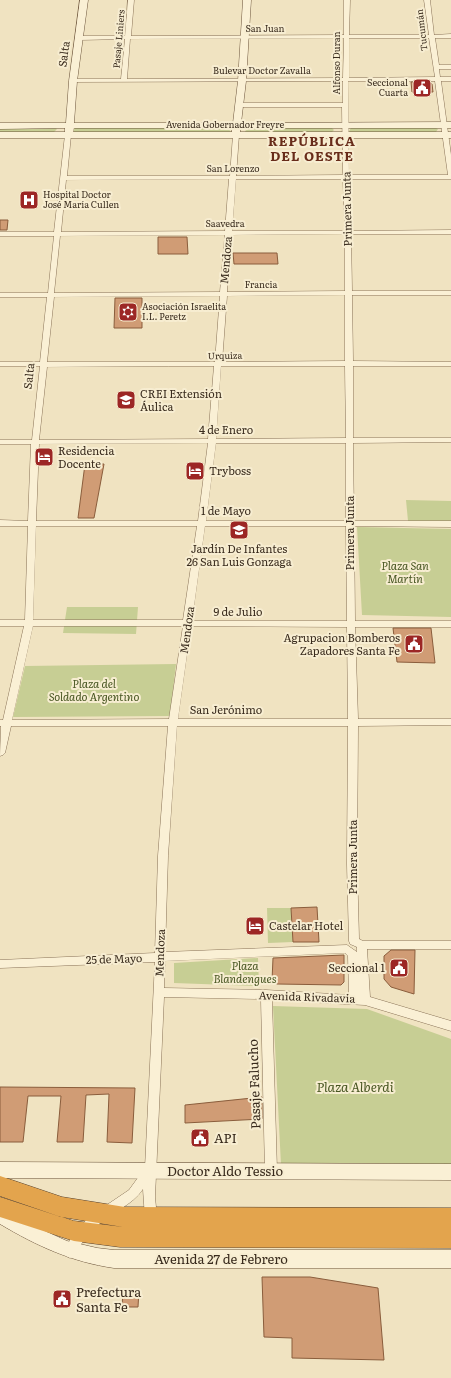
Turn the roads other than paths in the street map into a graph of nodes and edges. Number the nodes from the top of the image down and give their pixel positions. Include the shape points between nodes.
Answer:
1 (84, 0) edge
2 (131, 0) edge
3 (247, 0) edge
4 (346, 0) edge
5 (427, 0) edge
6 (432, 36) junction
7 (451, 36) edge
8 (244, 37) junction
9 (346, 37) junction
10 (79, 38) junction
11 (128, 38) junction
12 (436, 67) junction
13 (451, 67) edge
14 (437, 79) junction
15 (451, 79) edge
16 (124, 80) junction
17 (242, 80) junction
18 (346, 80) junction
19 (73, 81) junction
20 (239, 105) junction
21 (346, 105) junction
22 (237, 125) junction
23 (345, 125) junction
24 (447, 125) edge
25 (0, 126) edge
26 (69, 126) junction
27 (0, 135) edge
28 (68, 135) junction
29 (346, 135) junction
30 (448, 135) edge
31 (236, 136) junction
32 (346, 177) junction
33 (451, 177) edge
34 (64, 178) junction
35 (234, 178) junction
36 (229, 232) junction
37 (451, 232) edge
38 (348, 233) junction
39 (0, 234) edge
40 (56, 235) junction
41 (348, 293) junction
42 (451, 293) edge
43 (50, 294) junction
44 (224, 294) junction
45 (0, 295) edge
46 (349, 363) junction
47 (0, 364) edge
48 (451, 364) edge
49 (43, 365) junction
50 (217, 365) junction
51 (212, 440) junction
52 (451, 440) edge
53 (349, 441) junction
54 (0, 442) edge
55 (35, 443) junction
56 (33, 522) junction
57 (202, 522) junction
58 (350, 522) junction
59 (0, 523) edge
60 (451, 524) edge
61 (188, 622) junction
62 (0, 623) edge
63 (29, 623) junction
64 (350, 624) junction
65 (451, 624) edge
66 (173, 722) junction
67 (451, 722) edge
68 (4, 723) edge
69 (353, 723) junction
70 (0, 753) edge
71 (354, 945) junction
72 (451, 945) edge
73 (160, 957) junction
74 (0, 964) edge
75 (159, 992) junction
76 (266, 995) junction
77 (360, 1000) junction
78 (451, 1026) edge
79 (0, 1170) edge
80 (150, 1170) junction
81 (271, 1172) junction
82 (451, 1172) edge
83 (0, 1186) edge
84 (0, 1206) edge
85 (0, 1215) edge
86 (102, 1215) junction
87 (451, 1218) edge
88 (155, 1228) junction
89 (82, 1232) junction
90 (451, 1238) edge
91 (70, 1252) junction
92 (165, 1259) junction
93 (451, 1259) edge

1 - 10 main road, Salta
2 - 11 street, Pasaje Liniers
3 - 8 main road, Mendoza
4 - 9 street, Alfonso Duran
5 - 6 street, Tucumán
6 - 7 street, San Juan
6 - 9 street, San Juan
6 - 12 street, Tucumán
8 - 9 street, San Juan
8 - 11 street, San Juan
8 - 17 main road, Mendoza
9 - 18 street, Alfonso Duran
10 - 11 street, San Juan
10 - 19 main road, Salta
11 - 16 street, Pasaje Liniers
12 - 13 street
12 - 14 street, Tucumán
14 - 15 street, Bulevar Doctor Zavalla
14 - 18 street, Bulevar Doctor Zavalla
14 - 24 street, Tucumán
16 - 17 street, Bulevar Doctor Zavalla
16 - 19 street, Bulevar Doctor Zavalla
17 - 18 street, Bulevar Doctor Zavalla
17 - 20 main road, Mendoza
18 - 21 street, Alfonso Duran
19 - 26 main road, Salta
20 - 21 street
20 - 22 main road, Mendoza
21 - 23 street, Alfonso Duran
22 - 23 main road, Avenida Gobernador Freyre
22 - 26 main road, Avenida Gobernador Freyre
22 - 31 main road, Mendoza
23 - 24 main road, Avenida Gobernador Freyre
23 - 29 street, Primera Junta
24 - 30 street, Tucumán
25 - 26 main road, Avenida Gobernador Freyre
26 - 28 main road, Salta
27 - 28 main road, Avenida Gobernador Freyre
28 - 31 main road, Avenida Gobernador Freyre
28 - 34 street, Salta
29 - 30 main road, Avenida Gobernador Freyre
29 - 31 main road, Avenida Gobernador Freyre
29 - 32 street, Primera Junta
30 - 33 street, Tucumán
31 - 35 street, Mendoza
32 - 33 street, San Lorenzo
32 - 35 street, San Lorenzo
32 - 38 street, Primera Junta
34 - 35 street, San Lorenzo
34 - 40 street, Salta
35 - 36 street, Mendoza
36 - 38 street, Saavedra
36 - 40 street, Saavedra
36 - 44 street, Mendoza
37 - 38 street, Saavedra
38 - 41 street, Primera Junta
39 - 40 street, Saavedra
40 - 43 street, Salta
41 - 42 street, Francia
41 - 44 street, Francia
41 - 46 street, Primera Junta
43 - 44 street, Francia
43 - 45 street, Francia
43 - 49 street, Salta
44 - 50 street, Mendoza
46 - 48 street, Urquiza
46 - 50 street, Urquiza
46 - 53 street, Primera Junta
47 - 49 street, Urquiza
49 - 50 street, Urquiza
49 - 55 street, Salta
50 - 51 street, Mendoza
51 - 53 street, 4 de Enero
51 - 55 street, 4 de Enero
51 - 57 street, Mendoza
52 - 53 street, 4 de Enero
53 - 58 street, Primera Junta
54 - 55 street, 4 de Enero
55 - 56 street, Salta
56 - 57 street, 1 de Mayo
56 - 59 street, 1 de Mayo
56 - 63 street, Salta
57 - 58 street, 1 de Mayo
57 - 61 street, Mendoza
58 - 60 street, 1 de Mayo
58 - 64 street, Primera Junta
61 - 63 street, 9 de Julio
61 - 64 street, 9 de Julio
61 - 66 street, Mendoza
62 - 63 street, 9 de Julio
63 - 68 street, Salta
64 - 65 street, 9 de Julio
64 - 69 street, Primera Junta
66 - 68 street, San Jerónimo
66 - 69 street, San Jerónimo
66 - 73 street, Mendoza
67 - 69 street, San Jerónimo
68 - 70 street, Salta
69 - 71 street, Primera Junta
71 - 72 street, 25 de Mayo
71 - 73 street, 25 de Mayo
71 - 77 street, Primera Junta
71 - 77 street, Primera Junta
73 - 74 street, 25 de Mayo
73 - 75 street, Mendoza
75 - 76 street, Avenida Rivadavia
75 - 80 street, Mendoza
76 - 77 street, Avenida Rivadavia
76 - 81 street, Pasaje Falucho
77 - 78 street, Avenida Rivadavia
79 - 80 main road, Doctor Aldo Tessio
80 - 81 main road, Doctor Aldo Tessio
80 - 86 street via 133,1194
80 - 88 street, Mendoza via 148,1197
81 - 82 main road, Doctor Aldo Tessio
83 - 86 highway, Avenida 27 de Febrero via 62,1207
84 - 89 highway, Avenida 27 de Febrero
85 - 91 main road, Avenida 27 de Febrero
86 - 88 highway, Avenida 27 de Febrero
86 - 89 street
87 - 88 highway, Avenida 27 de Febrero
88 - 89 highway, Avenida 27 de Febrero via 120,1237
88 - 90 highway, Avenida 27 de Febrero
88 - 92 street, Mendoza
89 - 91 street
91 - 92 main road, Avenida 27 de Febrero via 108,1259
92 - 93 main road, Avenida 27 de Febrero

